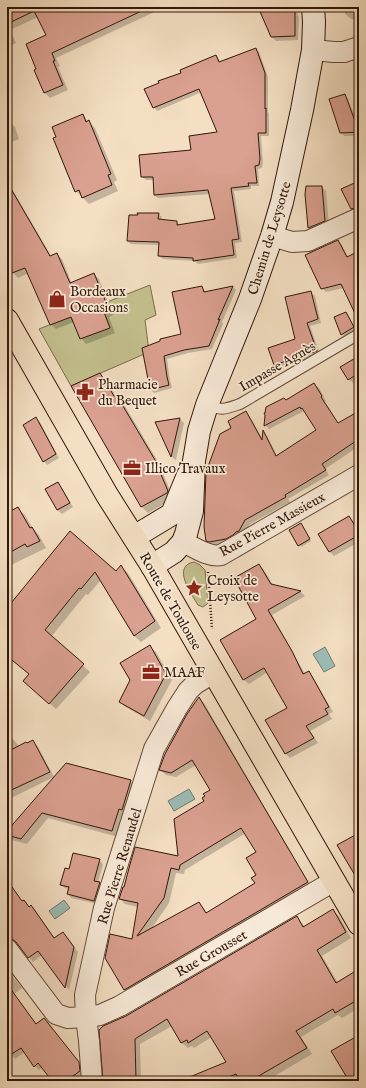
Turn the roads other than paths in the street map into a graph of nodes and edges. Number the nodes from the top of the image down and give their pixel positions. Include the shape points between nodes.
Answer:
1 (313, 7) edge
2 (359, 46) edge
3 (313, 50) junction
4 (359, 218) edge
5 (272, 236) junction
6 (7, 320) edge
7 (359, 334) edge
8 (207, 405) junction
9 (359, 475) edge
10 (181, 527) junction
11 (134, 537) junction
12 (152, 566) junction
13 (213, 673) junction
14 (334, 881) junction
15 (356, 912) edge
16 (7, 949) edge
17 (86, 1017) junction
18 (92, 1081) edge

1 - 3 street, Chemin de Leysotte
2 - 3 street via 344,52
3 - 5 street, Chemin de Leysotte via 288,179
4 - 5 street via 308,241 292,242
5 - 8 street, Chemin de Leysotte via 250,299
6 - 11 main road, Route de Toulouse
7 - 8 lane, Impasse Agnès via 240,404 218,410
8 - 10 street, Chemin de Leysotte via 194,461 192,511
9 - 10 street, Rue Pierre Massieux via 221,555 213,556 200,551
10 - 11 street
10 - 12 street via 174,552
11 - 12 main road, Route de Toulouse
12 - 13 main road, Route de Toulouse
13 - 14 main road, Route de Toulouse
13 - 17 street, Rue Pierre Renaudel via 195,684 182,698 154,749 104,908 84,995
14 - 15 main road, Route de Toulouse
14 - 17 street, Rue Grousset via 120,1006 100,1015
16 - 17 street, Rue Grousset via 56,1014 68,1018
17 - 18 street, Rue Pierre Renaudel

